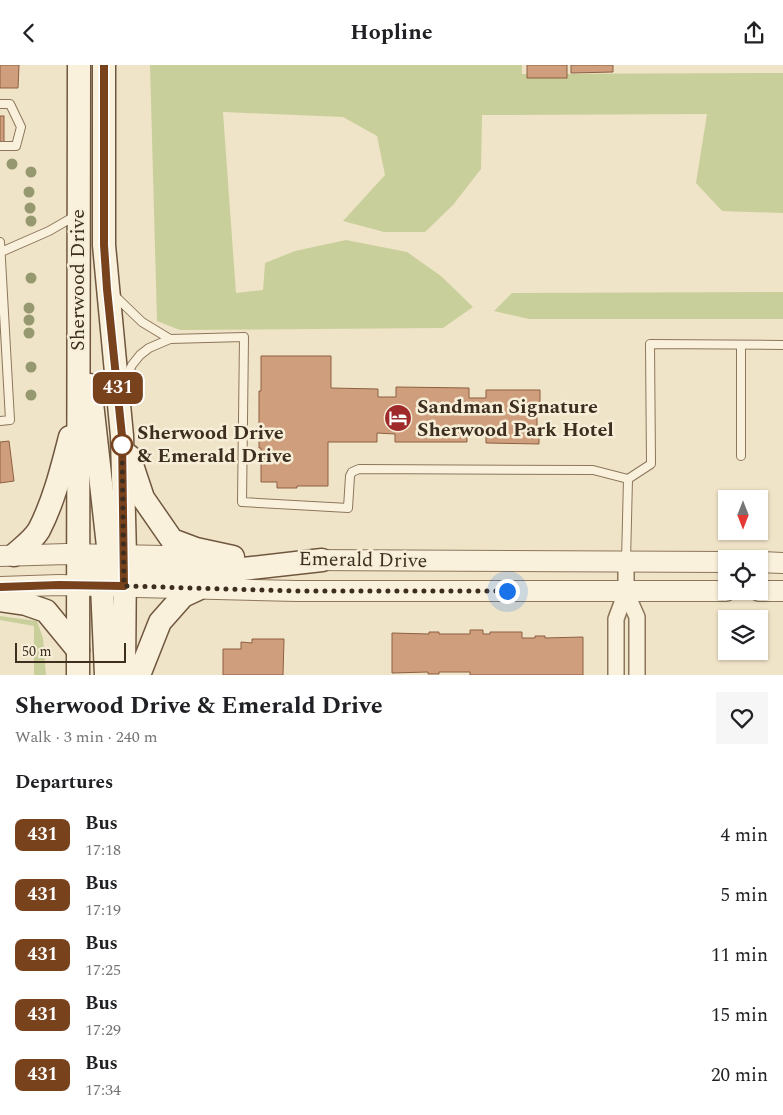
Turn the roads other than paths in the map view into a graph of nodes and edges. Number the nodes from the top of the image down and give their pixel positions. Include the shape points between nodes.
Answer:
1 (79, 65) edge
2 (104, 65) edge
3 (0, 104) edge
4 (0, 146) edge
5 (78, 214) junction
6 (0, 242) edge
7 (1, 252) edge
8 (107, 289) junction
9 (170, 339) junction
10 (741, 345) junction
11 (783, 345) edge
12 (78, 356) junction
13 (118, 394) junction
14 (78, 407) junction
15 (0, 421) edge
16 (122, 436) junction
17 (741, 456) dead end
18 (628, 479) junction
19 (77, 554) junction
20 (7, 555) edge
21 (233, 557) junction
22 (322, 561) junction
23 (626, 561) junction
24 (718, 562) edge
25 (768, 562) edge
26 (783, 563) edge
27 (110, 575) junction
28 (0, 587) edge
29 (198, 589) junction
30 (718, 591) edge
31 (768, 591) edge
32 (783, 591) edge
33 (626, 592) junction
34 (0, 600) edge
35 (78, 650) junction
36 (78, 675) edge
37 (106, 675) edge
38 (124, 675) edge
39 (139, 675) edge
40 (616, 675) edge
41 (637, 675) edge

1 - 5 main road, Sherwood Drive
2 - 8 main road, Sherwood Drive
3 - 4 lane via 10,104 21,127 16,147
5 - 7 lane
5 - 12 main road, Sherwood Drive
6 - 7 lane
7 - 15 lane via 10,420
8 - 9 lane via 142,322
8 - 13 main road, Sherwood Drive
9 - 13 lane via 140,355
9 - 18 lane via 244,337 242,503 348,508 350,476 359,469 593,470
10 - 11 lane
10 - 17 lane
10 - 18 lane via 650,344 651,464
12 - 14 main road, Sherwood Drive
12 - 27 main road via 92,394
13 - 16 main road, Sherwood Drive
14 - 19 main road, Sherwood Drive
14 - 20 main road via 57,484 38,530 31,540
16 - 21 main road via 143,498 172,541
16 - 27 main road, Sherwood Drive
18 - 23 lane
19 - 20 street, Emerald Drive
19 - 27 main road, Sherwood Drive
19 - 27 street, Emerald Drive
21 - 22 street, Emerald Drive
21 - 27 street, Emerald Drive
22 - 23 street, Emerald Drive
22 - 27 main road via 243,569
23 - 24 street, Emerald Drive
23 - 33 street
25 - 26 street
27 - 28 street, Emerald Drive via 59,585
27 - 29 street, Emerald Drive via 154,586
27 - 35 main road, Sherwood Drive
27 - 37 main road
27 - 38 main road, Sherwood Drive
29 - 33 street, Emerald Drive
29 - 39 main road via 183,596 160,623
30 - 33 street, Emerald Drive
31 - 32 street
33 - 40 street via 616,619
33 - 41 street via 637,617
34 - 35 main road via 46,611
35 - 36 main road, Sherwood Drive

